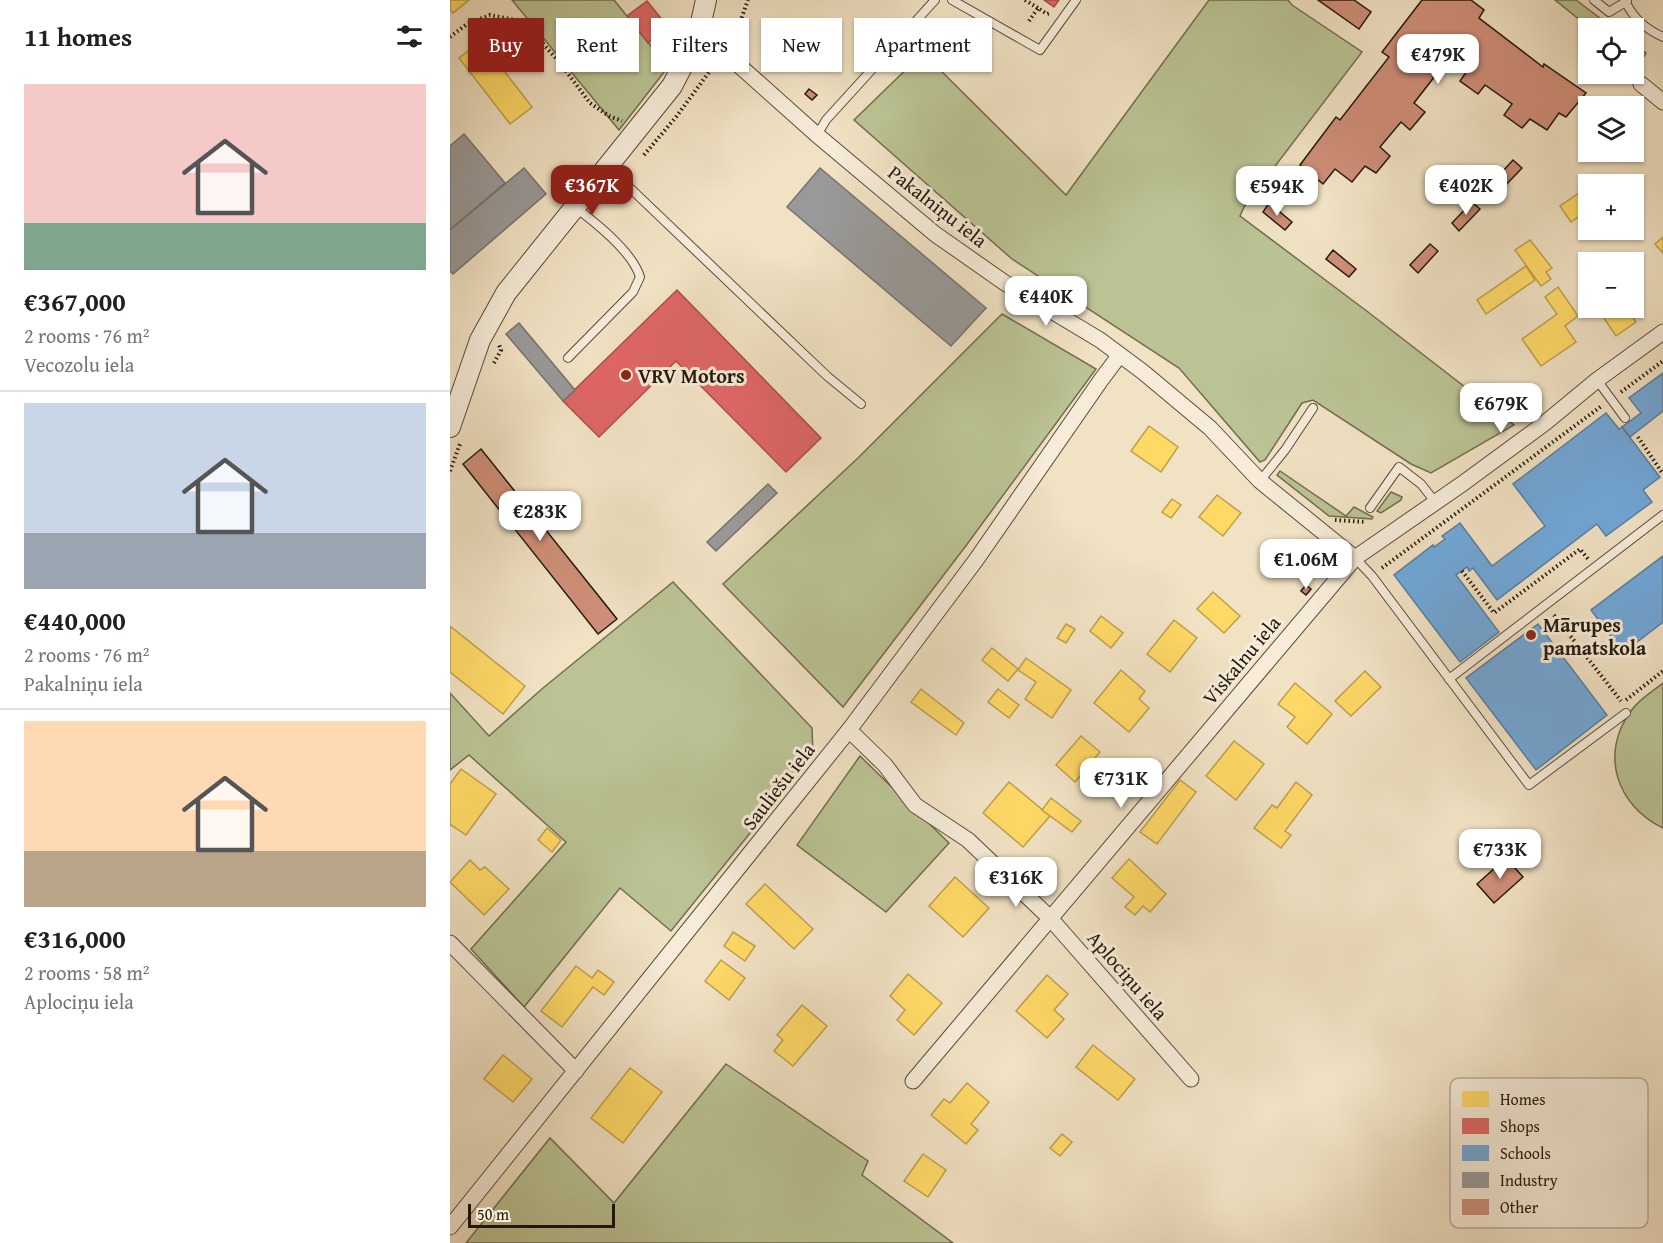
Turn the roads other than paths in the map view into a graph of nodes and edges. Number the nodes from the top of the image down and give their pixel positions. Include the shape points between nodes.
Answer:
1 (706, 0) edge
2 (935, 0) edge
3 (952, 0) edge
4 (1076, 0) edge
5 (1594, 0) edge
6 (1627, 2) edge
7 (702, 18) edge
8 (1663, 37) edge
9 (679, 72) edge
10 (746, 72) edge
11 (1641, 84) dead end
12 (1663, 102) edge
13 (817, 135) junction
14 (607, 166) junction
15 (575, 207) junction
16 (1663, 332) edge
17 (1119, 356) junction
18 (568, 357) dead end
19 (1597, 380) junction
20 (861, 404) dead end
21 (1312, 408) dead end
22 (1624, 418) dead end
23 (450, 427) edge
24 (1260, 481) junction
25 (1436, 503) junction
26 (1370, 508) dead end
27 (1663, 515) edge
28 (1354, 558) junction
29 (1449, 680) junction
30 (1626, 713) dead end
31 (849, 730) junction
32 (1050, 918) junction
33 (450, 943) edge
34 (576, 1071) junction
35 (1191, 1079) dead end
36 (913, 1081) dead end
37 (450, 1227) edge

1 - 7 street
2 - 13 lane via 832,113
3 - 4 lane via 1040,50
5 - 6 lane via 1609,12
6 - 8 lane via 1633,16 1647,30
9 - 14 street
10 - 13 street, Pakalniņu iela
11 - 12 street
13 - 17 street, Pakalniņu iela via 935,234
14 - 15 street
14 - 20 lane via 826,376
15 - 18 lane via 617,244 637,267 640,277 633,292
15 - 23 street via 506,293 480,340
16 - 19 street, Viskalnu iela
17 - 24 street, Pakalniņu iela via 1210,428
17 - 31 street, Sauliešu iela via 976,560
19 - 22 lane
19 - 25 street, Viskalnu iela
21 - 24 lane
24 - 28 street, Pakalniņu iela
25 - 26 lane via 1421,484 1399,467
25 - 28 street, Viskalnu iela
27 - 29 lane
28 - 29 lane via 1372,576
28 - 32 street, Viskalnu iela
29 - 30 lane via 1529,785
31 - 32 street, Aplociņu iela via 885,765 915,805 968,840
31 - 34 street, Sauliešu iela
32 - 35 street, Aplociņu iela
32 - 36 street, Viskalnu iela
33 - 34 street
34 - 37 street, Sauliešu iela

